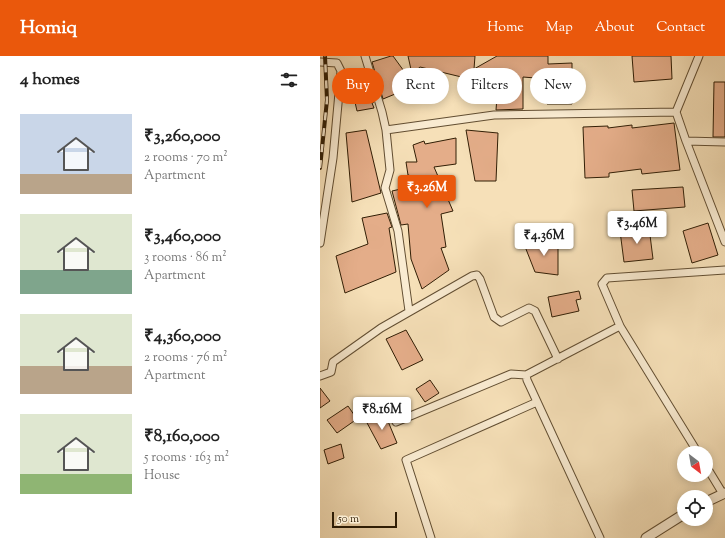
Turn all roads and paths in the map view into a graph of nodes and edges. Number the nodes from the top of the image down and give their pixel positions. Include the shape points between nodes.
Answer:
1 (365, 56) edge
2 (699, 56) edge
3 (320, 62) edge
4 (676, 112) junction
5 (386, 130) junction
6 (686, 141) junction
7 (725, 142) edge
8 (725, 242) edge
9 (320, 243) edge
10 (725, 270) edge
11 (409, 311) junction
12 (620, 326) junction
13 (558, 359) junction
14 (526, 375) junction
15 (320, 376) edge
16 (537, 402) junction
17 (396, 422) dead end
18 (694, 446) edge
19 (713, 477) edge
20 (724, 494) edge
21 (713, 499) edge
22 (677, 518) edge
23 (431, 538) edge
24 (600, 538) edge
25 (646, 538) edge

1 - 5 street
2 - 4 street
3 - 9 street via 337,63 340,79 333,158
4 - 5 street via 494,115
4 - 6 street
5 - 11 street via 390,170 385,188 398,231
6 - 7 street
6 - 8 street
10 - 12 street via 607,278 602,284
11 - 13 street via 477,275 497,320 502,322 529,308 535,310
11 - 15 street via 333,362 331,372
12 - 13 street
12 - 18 street
13 - 14 street
14 - 16 street
14 - 17 street via 511,374
16 - 23 street via 406,460
16 - 24 street
19 - 20 street
20 - 21 street
22 - 25 street

